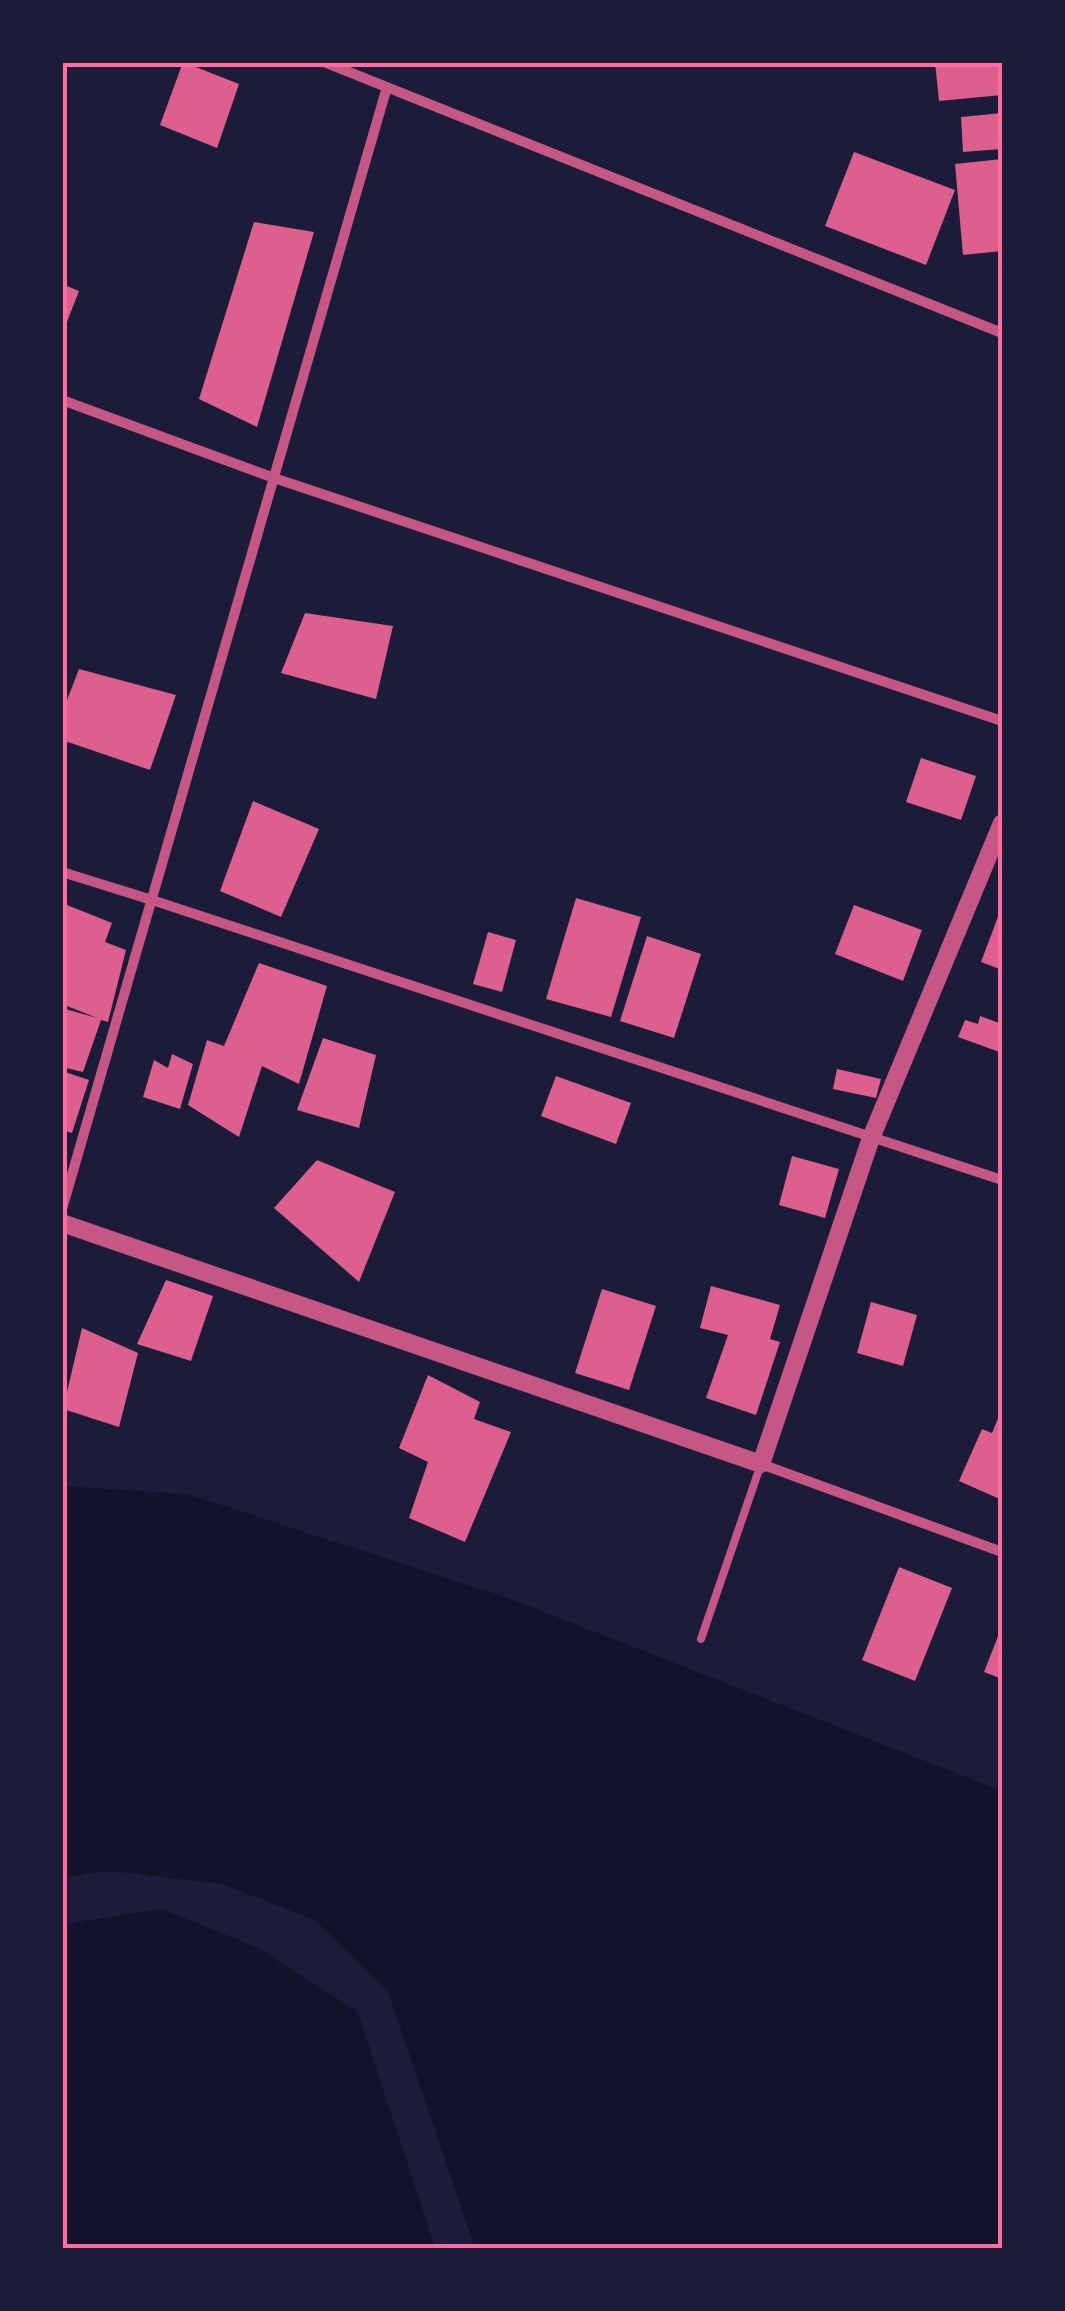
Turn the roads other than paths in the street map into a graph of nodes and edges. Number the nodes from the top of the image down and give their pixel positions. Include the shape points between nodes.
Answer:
1 (324, 62) edge
2 (387, 87) junction
3 (1002, 333) edge
4 (62, 400) edge
5 (274, 478) junction
6 (1002, 721) edge
7 (1002, 823) edge
8 (62, 872) edge
9 (152, 900) junction
10 (871, 1138) junction
11 (1002, 1180) edge
12 (62, 1209) edge
13 (62, 1223) edge
14 (761, 1464) junction
15 (1002, 1552) edge
16 (701, 1639) dead end

1 - 2 street
2 - 3 street
2 - 5 street
4 - 5 street
5 - 6 street
5 - 9 street
7 - 10 street
8 - 9 street
9 - 10 street
9 - 12 street
10 - 11 street
10 - 14 street
13 - 14 street
14 - 15 street
14 - 16 lane

